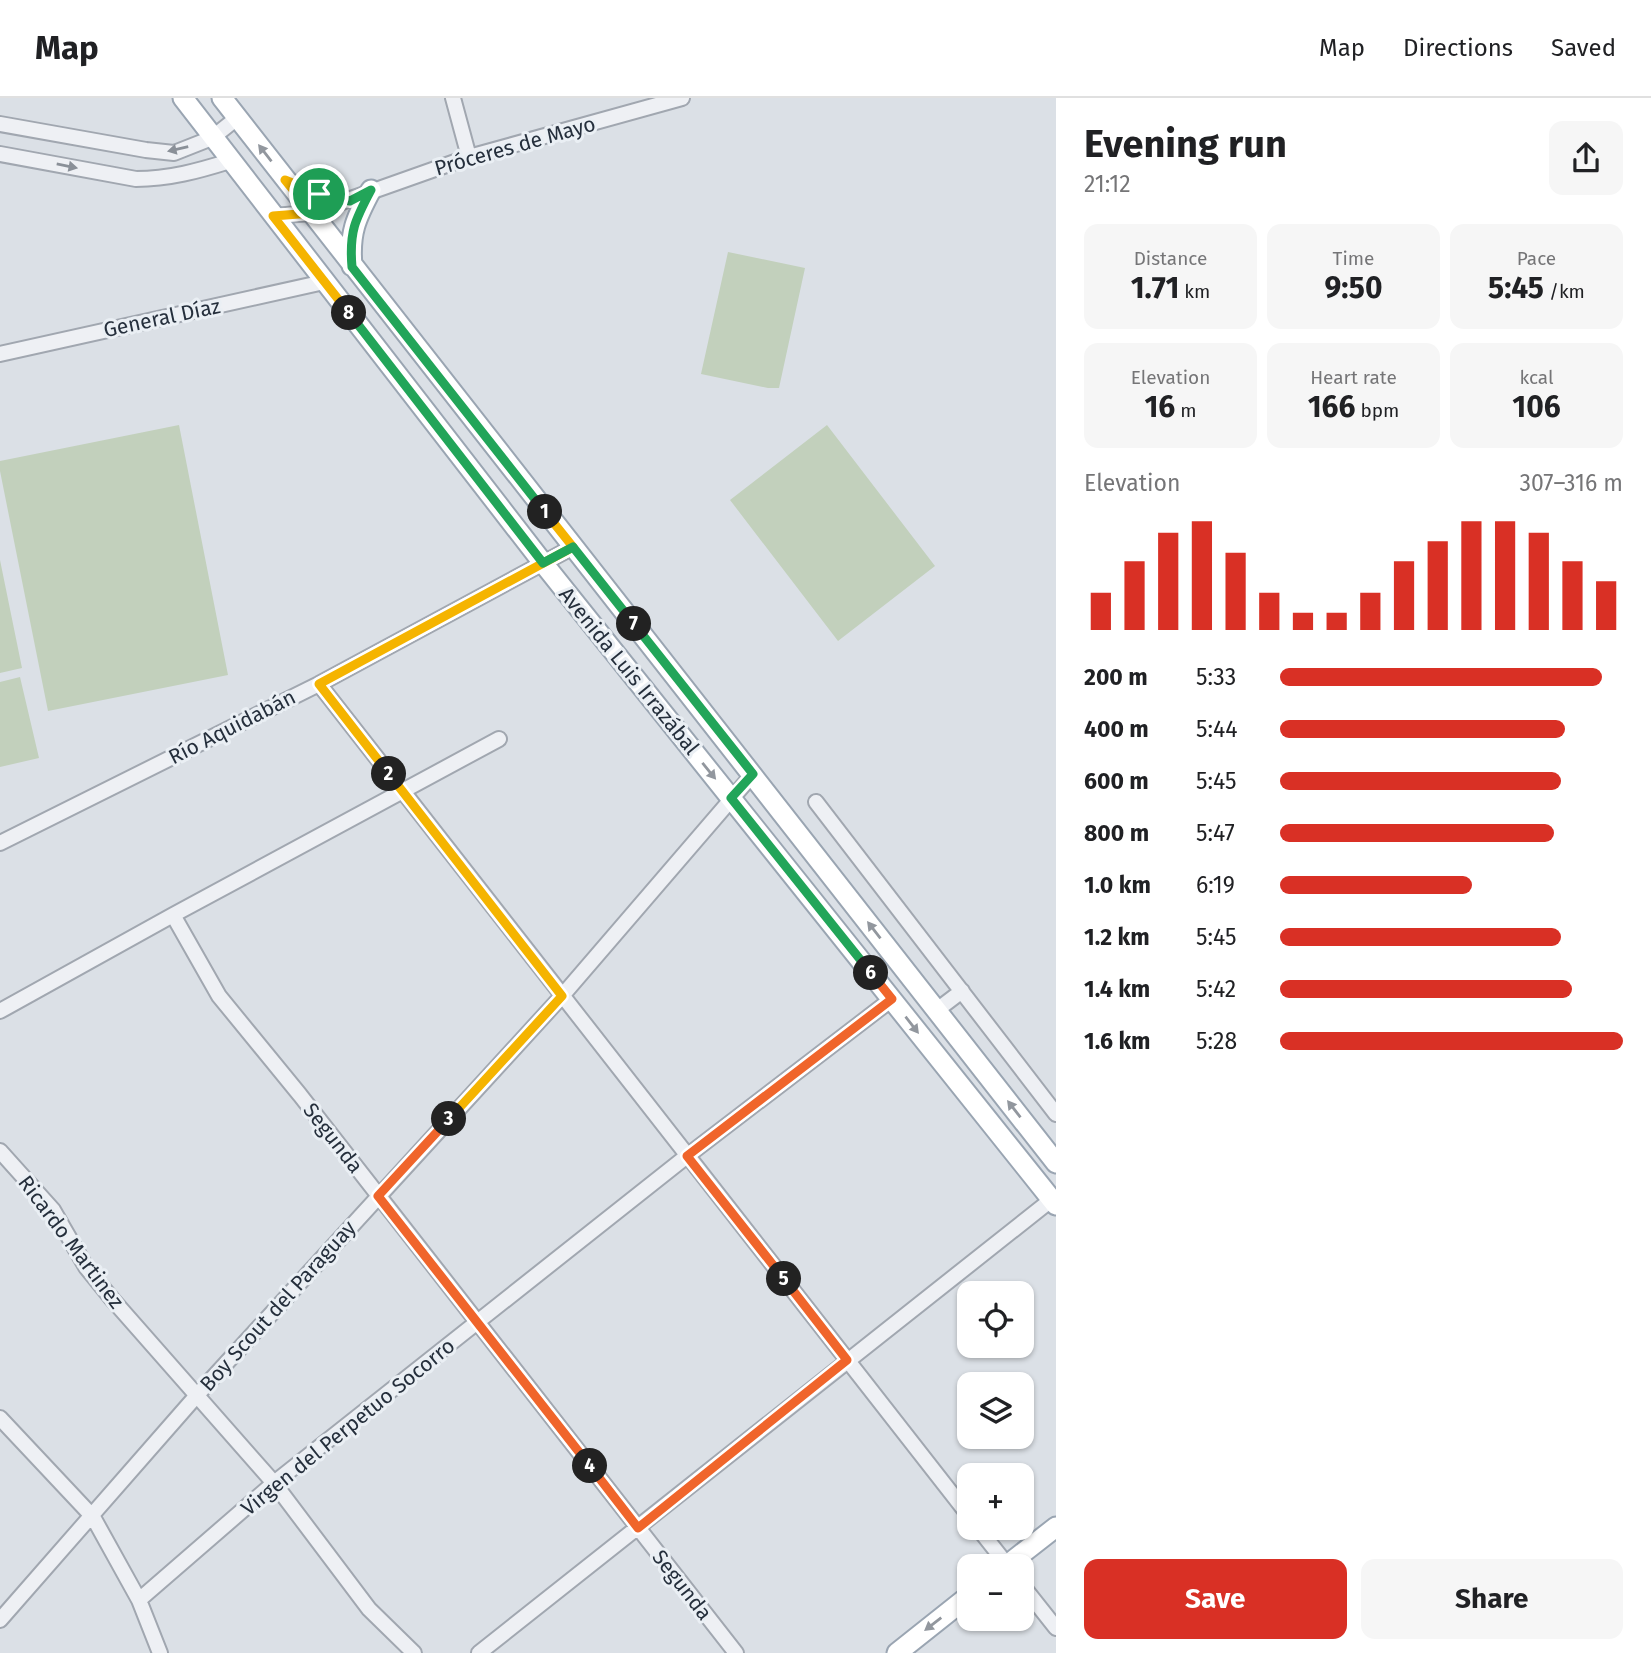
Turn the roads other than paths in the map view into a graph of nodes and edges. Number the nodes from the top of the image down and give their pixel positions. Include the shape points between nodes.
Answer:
1 (183, 98) edge
2 (222, 98) edge
3 (453, 98) edge
4 (682, 98) edge
5 (237, 118) junction
6 (0, 124) edge
7 (212, 138) junction
8 (0, 154) edge
9 (469, 157) junction
10 (230, 161) junction
11 (285, 180) junction
12 (371, 190) junction
13 (350, 201) junction
14 (312, 213) junction
15 (273, 216) junction
16 (352, 267) junction
17 (324, 282) junction
18 (0, 354) edge
19 (573, 547) junction
20 (543, 563) junction
21 (319, 684) junction
22 (499, 739) dead end
23 (753, 774) junction
24 (403, 791) junction
25 (731, 798) junction
26 (816, 802) dead end
27 (0, 843) edge
28 (173, 915) junction
29 (962, 991) junction
30 (562, 996) junction
31 (892, 999) junction
32 (937, 1010) junction
33 (0, 1011) edge
34 (1056, 1114) edge
35 (0, 1151) edge
36 (687, 1156) junction
37 (1056, 1163) edge
38 (378, 1196) junction
39 (1054, 1203) edge
40 (478, 1323) junction
41 (847, 1360) junction
42 (198, 1394) junction
43 (0, 1418) edge
44 (274, 1483) junction
45 (957, 1500) edge
46 (93, 1517) junction
47 (1056, 1527) edge
48 (638, 1528) junction
49 (987, 1540) edge
50 (998, 1554) edge
51 (1022, 1554) edge
52 (139, 1600) junction
53 (1034, 1600) edge
54 (957, 1605) edge
55 (0, 1619) edge
56 (1056, 1628) edge
57 (160, 1653) edge
58 (414, 1653) edge
59 (479, 1653) edge
60 (736, 1653) edge
61 (897, 1653) edge

1 - 7 main road, Avenida Luis Irrazábal
2 - 5 main road, Avenida Luis Irrazábal
3 - 9 street
4 - 9 street, Próceres de Mayo
5 - 7 street
11 -> 5 main road, Avenida Luis Irrazábal
7 -> 6 street via 174,153
7 - 10 main road, Avenida Luis Irrazábal
8 -> 10 street via 136,179 191,174
9 - 12 street, Próceres de Mayo
10 - 15 main road, Avenida Luis Irrazábal
11 - 13 street
11 - 14 main road, Avenida Luis Irrazábal
12 - 13 street, Próceres de Mayo
12 - 16 main road via 355,219
13 - 14 street, Próceres de Mayo
14 - 15 street, Próceres de Mayo
14 - 16 main road, Avenida Luis Irrazábal
15 - 17 main road, Avenida Luis Irrazábal
16 - 19 main road, Avenida Luis Irrazábal
17 - 18 street, General Díaz
17 - 20 main road, Avenida Luis Irrazábal
19 - 20 street, Río Aquidabán
19 - 23 main road, Avenida Luis Irrazábal
20 - 21 street, Río Aquidabán
20 -> 25 main road, Avenida Luis Irrazábal
21 - 24 street
21 - 27 street, Río Aquidabán
22 - 24 street
23 - 25 street, Boy Scout del Paraguay
32 -> 23 main road, Avenida Luis Irrazábal
24 - 28 street
24 - 30 street
25 - 30 street, Boy Scout del Paraguay
25 - 31 main road, Avenida Luis Irrazábal
26 - 29 street
28 - 33 street
28 - 38 street, Segunda via 219,996
29 - 32 street
29 - 34 street
30 - 36 street
30 - 38 street, Boy Scout del Paraguay
31 - 36 street, Virgen del Perpetuo Socorro
31 -> 39 main road, Avenida Luis Irrazábal
37 -> 32 main road, Avenida Luis Irrazábal
35 - 42 street, Ricardo Martinez via 53,1210 111,1299
36 - 40 street, Virgen del Perpetuo Socorro
36 - 41 street
38 - 40 street, Segunda
38 - 42 street, Boy Scout del Paraguay
39 - 41 street
40 - 44 street, Virgen del Perpetuo Socorro
40 - 48 street, Segunda
41 - 45 street
41 - 48 street
42 - 44 street, Ricardo Martinez
42 - 46 street, Boy Scout del Paraguay
43 - 46 street
44 - 52 street, Virgen del Perpetuo Socorro
44 - 58 street, Ricardo Martinez via 369,1609
46 - 52 street
46 - 55 street, Boy Scout del Paraguay
47 - 51 main road
48 - 59 street
48 - 60 street, Segunda
49 - 50 street
52 - 57 street
53 - 56 street
54 -> 61 main road

